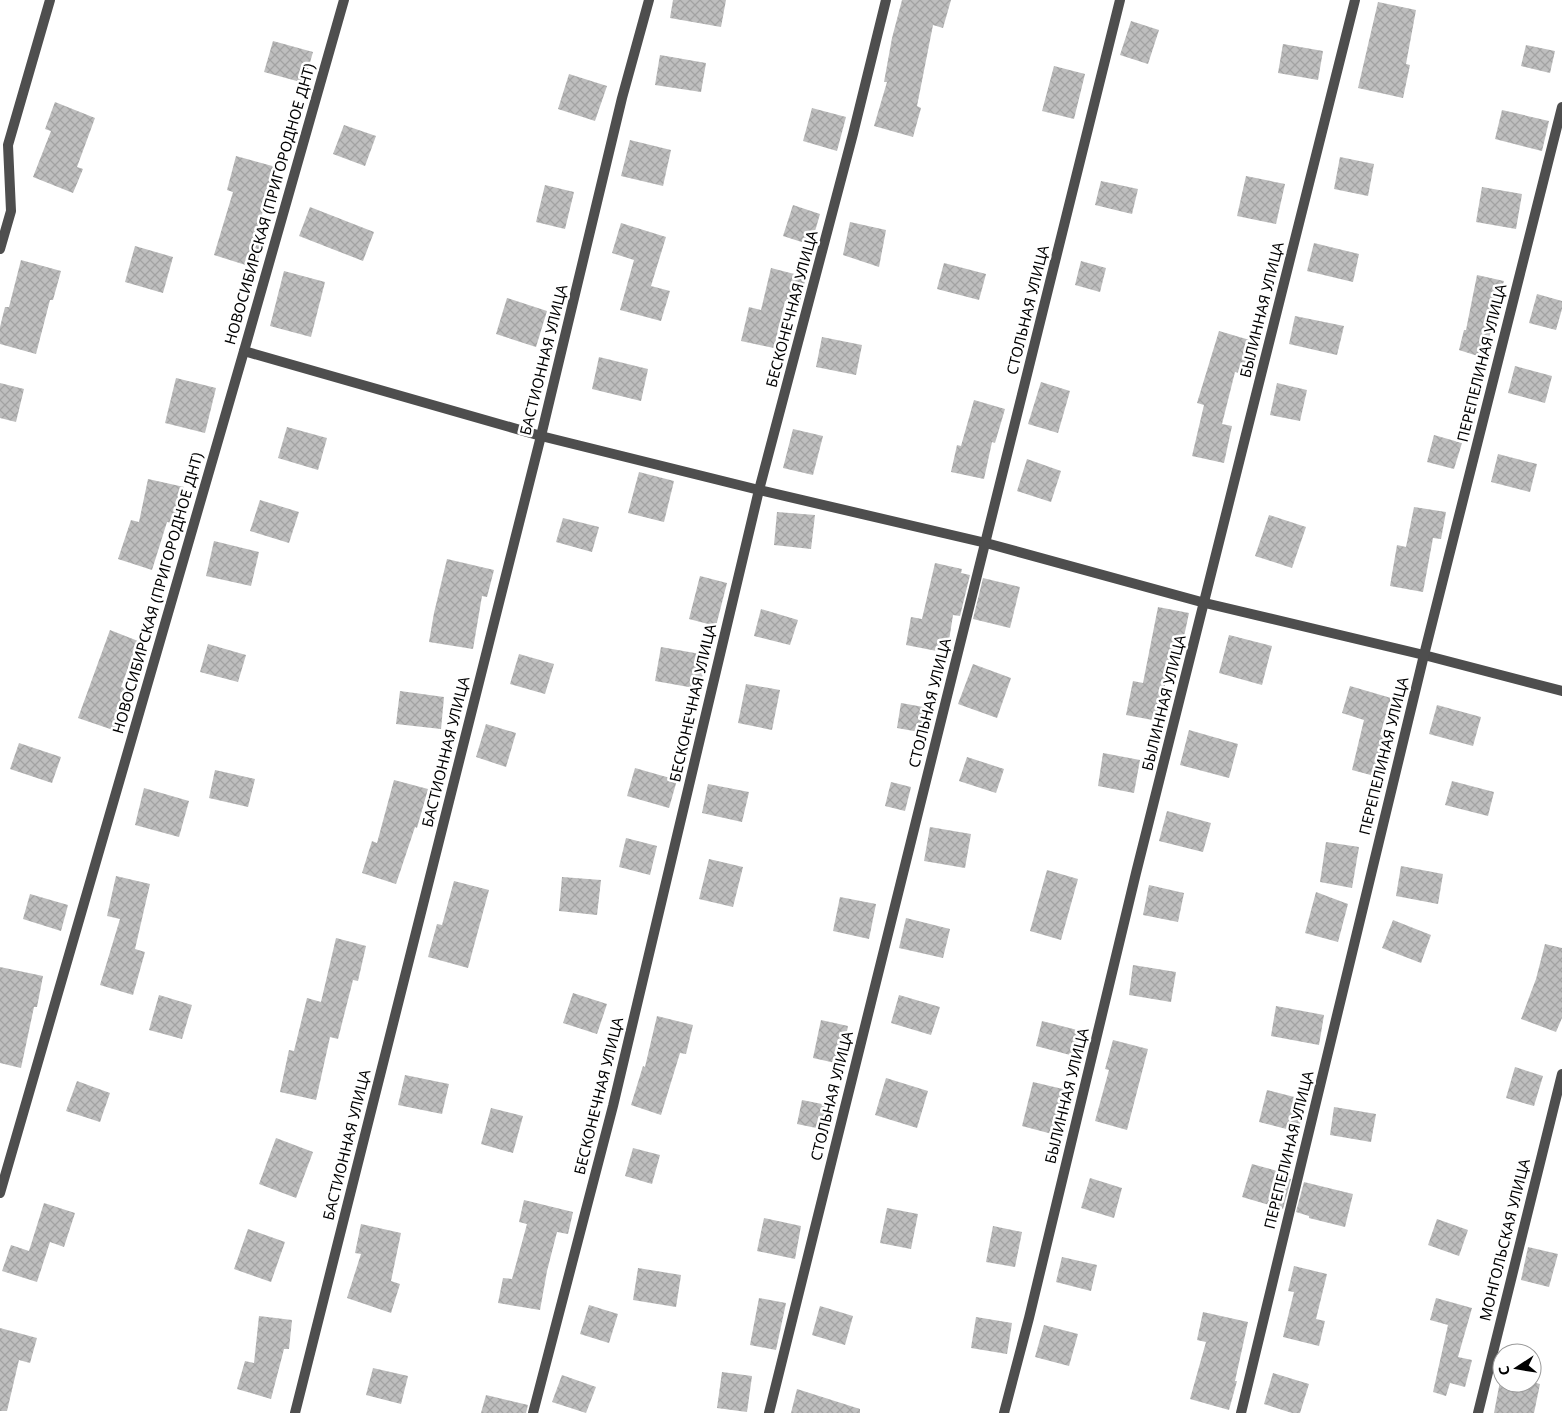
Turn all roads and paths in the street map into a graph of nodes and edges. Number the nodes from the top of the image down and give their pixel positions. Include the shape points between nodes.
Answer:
1 (50, 0) edge
2 (344, 0) edge
3 (648, 0) edge
4 (886, 0) edge
5 (1120, 0) edge
6 (1355, 0) edge
7 (1562, 107) edge
8 (0, 208) edge
9 (11, 211) junction
10 (0, 249) edge
11 (244, 351) junction
12 (541, 436) junction
13 (759, 490) junction
14 (986, 543) junction
15 (1205, 603) junction
16 (1424, 655) junction
17 (1562, 691) edge
18 (1562, 1074) edge
19 (0, 1193) edge
20 (295, 1413) edge
21 (533, 1413) edge
22 (769, 1413) edge
23 (1004, 1413) edge
24 (1241, 1413) edge
25 (1478, 1413) edge

1 - 9 street via 8,145
2 - 11 street, НОВОСИБИРСКАЯ (ПРИГОРОДНОЕ ДНТ)
3 - 12 street, БАСТИОННАЯ УЛИЦА
4 - 13 street, БЕСКОНЕЧНАЯ УЛИЦА
5 - 14 street, СТОЛЬНАЯ УЛИЦА
6 - 15 street, БЫЛИННАЯ УЛИЦА
7 - 16 street, ПЕРЕПЕЛИНАЯ УЛИЦА
8 - 9 street
9 - 10 street
11 - 12 street
11 - 19 street, НОВОСИБИРСКАЯ (ПРИГОРОДНОЕ ДНТ)
12 - 13 street
12 - 20 street, БАСТИОННАЯ УЛИЦА
13 - 14 street
13 - 21 street, БЕСКОНЕЧНАЯ УЛИЦА via 613,1106
14 - 15 street
14 - 22 street, СТОЛЬНАЯ УЛИЦА
15 - 16 street
15 - 23 street, БЫЛИННАЯ УЛИЦА
16 - 17 street
16 - 24 street, ПЕРЕПЕЛИНАЯ УЛИЦА
18 - 25 street, МОНГОЛЬСКАЯ УЛИЦА

